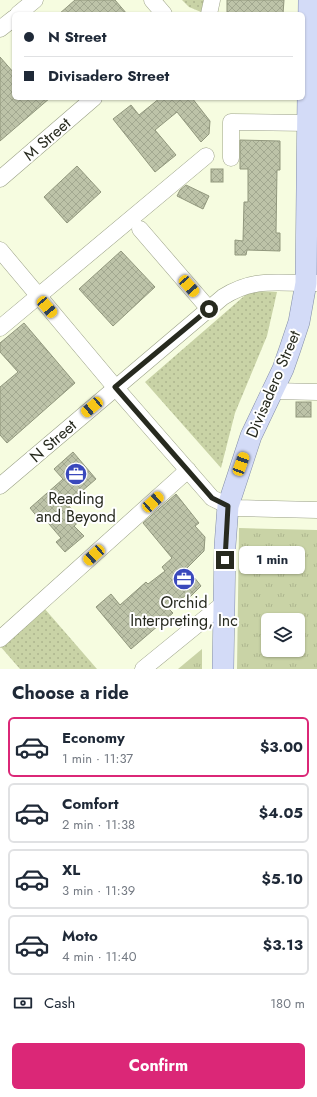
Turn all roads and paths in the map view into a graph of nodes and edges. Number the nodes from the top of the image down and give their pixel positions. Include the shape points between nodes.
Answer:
1 (35, 0) edge
2 (152, 0) edge
3 (212, 0) edge
4 (309, 0) edge
5 (20, 12) edge
6 (162, 12) edge
7 (209, 12) edge
8 (12, 20) edge
9 (0, 29) edge
10 (310, 39) edge
11 (92, 100) edge
12 (308, 123) junction
13 (206, 156) dead end
14 (231, 158) dead end
15 (0, 179) edge
16 (140, 229) dead end
17 (0, 250) edge
18 (311, 283) edge
19 (37, 296) junction
20 (209, 309) junction
21 (0, 328) edge
22 (115, 387) junction
23 (273, 391) junction
24 (317, 392) edge
25 (188, 470) junction
26 (0, 486) edge
27 (228, 506) junction
28 (317, 510) edge
29 (224, 603) junction
30 (0, 639) edge
31 (144, 669) edge
32 (223, 669) edge

1 - 5 street
2 - 6 street
3 - 7 street
4 - 10 main road, Divisadero Street
8 - 9 street
10 - 12 main road, Divisadero Street
11 - 15 street, M Street
12 - 14 street via 231,122
12 - 18 main road, Divisadero Street
13 - 19 street
16 - 20 street
17 - 19 street
18 - 20 street, N Street via 265,282 243,286 223,297
18 - 23 main road, Divisadero Street via 283,369
19 - 21 street
19 - 22 street
20 - 22 street, N Street
22 - 25 street
22 - 26 street, N Street
23 - 24 street
23 - 27 main road, Divisadero Street via 251,436
25 - 27 street via 212,498
25 - 30 street
27 - 28 street via 248,509
27 - 29 main road, Divisadero Street
29 - 31 street
29 - 32 main road, Divisadero Street

